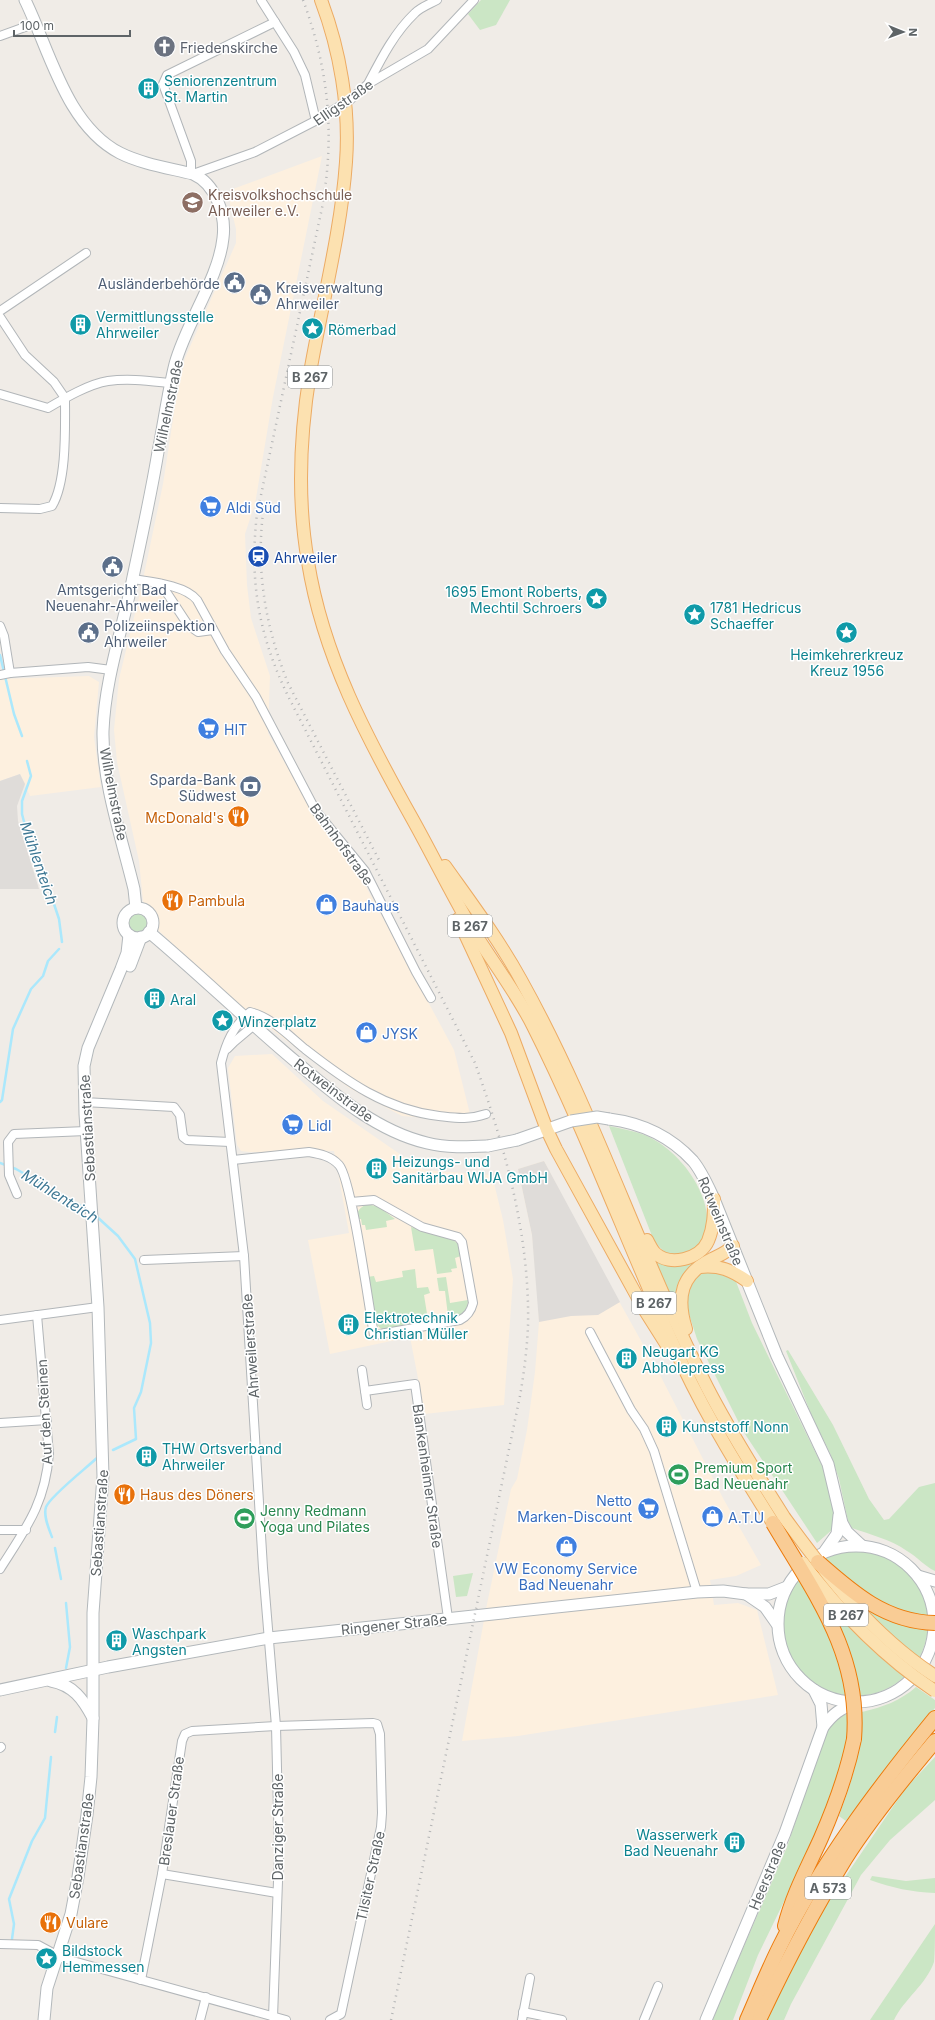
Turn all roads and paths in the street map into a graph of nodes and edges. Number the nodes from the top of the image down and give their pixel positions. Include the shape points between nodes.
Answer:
1 (25, 0) edge
2 (261, 0) edge
3 (321, 0) edge
4 (437, 0) edge
5 (474, 0) edge
6 (276, 22) junction
7 (36, 23) junction
8 (0, 36) edge
9 (368, 84) junction
10 (318, 120) junction
11 (192, 174) junction
12 (86, 253) dead end
13 (0, 311) edge
14 (0, 317) edge
15 (170, 383) junction
16 (0, 394) edge
17 (65, 398) junction
18 (0, 508) edge
19 (133, 578) junction
20 (161, 584) junction
21 (0, 626) edge
22 (214, 630) junction
23 (112, 670) junction
24 (4, 674) edge
25 (415, 825) junction
26 (136, 908) junction
27 (129, 935) junction
28 (145, 935) junction
29 (122, 978) junction
30 (431, 998) dead end
31 (244, 1017) junction
32 (253, 1026) junction
33 (223, 1054) junction
34 (84, 1102) junction
35 (486, 1114) dead end
36 (547, 1130) junction
37 (86, 1131) junction
38 (230, 1142) junction
39 (232, 1160) junction
40 (17, 1194) dead end
41 (714, 1199) junction
42 (351, 1202) junction
43 (628, 1209) junction
44 (733, 1246) junction
45 (244, 1256) junction
46 (144, 1260) dead end
47 (697, 1261) junction
48 (747, 1281) junction
49 (98, 1307) junction
50 (37, 1315) junction
51 (0, 1320) edge
52 (590, 1332) dead end
53 (696, 1364) junction
54 (362, 1370) dead end
55 (365, 1391) junction
56 (697, 1393) junction
57 (368, 1405) dead end
58 (47, 1420) junction
59 (0, 1423) edge
60 (839, 1513) junction
61 (779, 1520) junction
62 (0, 1530) edge
63 (26, 1530) junction
64 (861, 1546) junction
65 (822, 1557) junction
66 (0, 1569) edge
67 (918, 1576) junction
68 (935, 1581) edge
69 (787, 1586) junction
70 (697, 1592) junction
71 (746, 1594) junction
72 (934, 1616) edge
73 (448, 1618) junction
74 (777, 1624) junction
75 (269, 1638) junction
76 (93, 1670) junction
77 (935, 1676) edge
78 (48, 1681) junction
79 (0, 1690) edge
80 (814, 1690) junction
81 (935, 1691) edge
82 (864, 1702) junction
83 (935, 1718) edge
84 (93, 1719) junction
85 (276, 1726) junction
86 (823, 1727) junction
87 (935, 1741) edge
88 (162, 1874) junction
89 (277, 1893) junction
90 (0, 1944) edge
91 (781, 1945) junction
92 (57, 1956) junction
93 (530, 1978) dead end
94 (141, 1980) junction
95 (658, 1986) dead end
96 (206, 1997) junction
97 (523, 2016) edge
98 (273, 2017) junction
99 (44, 2020) edge
100 (200, 2020) edge
101 (286, 2020) edge
102 (330, 2020) edge
103 (562, 2020) edge
104 (644, 2020) edge
105 (706, 2020) edge
106 (747, 2020) edge
107 (759, 2020) edge

1 - 7 main road, Wilhelmstraße
2 - 6 street
3 - 25 main road, B 267 via 342,78 346,160 334,246 309,378 304,424 301,496 307,561 316,605 331,654 366,734
4 - 9 street via 416,12 410,19 388,46
5 - 9 street, Elligstraße via 428,49
6 - 10 street via 305,75
6 - 11 street via 167,75 163,84 191,161
7 - 8 street
7 - 11 main road, Wilhelmstraße via 72,104 89,129 105,144 121,153 147,163
9 - 10 street, Elligstraße, bridge via 351,99
10 - 11 street, Elligstraße via 255,152
11 - 15 main road, Wilhelmstraße via 206,183 216,197 223,220 223,237 213,272 179,353
12 - 13 street
14 - 17 street via 25,355 54,382
15 - 17 street via 142,380 107,381
15 - 19 main road, Wilhelmstraße
16 - 17 street via 48,408
17 - 18 street via 62,465 52,506 40,509
19 - 20 street, Bahnhofstraße
19 - 23 main road, Wilhelmstraße
20 - 22 street, Bahnhofstraße via 192,593
20 - 22 street via 188,625 198,632
21 - 24 street via 4,636
22 - 30 street, Bahnhofstraße via 256,697 316,811 365,871
23 - 24 street via 88,667
23 - 26 main road, Wilhelmstraße via 103,730 105,764 134,889
25 - 36 main road, B 267 via 511,1034
25 - 43 main road, B 267 via 495,935 522,980 572,1079
25 - 56 main road, B 267 via 470,925 532,1023 591,1153 651,1296
26 - 27 main road via 127,913 123,922
26 - 28 main road via 149,914 152,923
27 - 28 main road
27 - 29 main road, Sebastianstraße
28 - 29 main road, Sebastianstraße
28 - 31 main road, Rotweinstraße via 218,992
29 - 34 main road, Sebastianstraße via 88,1048 84,1066
31 - 32 main road, Rotweinstraße
31 - 33 street, Ahrweilerstraße via 230,1036
31 - 35 street, Rotweinstraße via 250,1012 263,1017 360,1089 381,1100 417,1113 466,1119
32 - 33 street
32 - 36 main road, Rotweinstraße, bridge via 333,1092 377,1123 401,1134 428,1143 456,1148 488,1146
33 - 38 street, Ahrweilerstraße via 221,1063
34 - 37 main road, Sebastianstraße
34 - 38 street via 174,1107 180,1115 183,1137 187,1140
36 - 41 main road, Rotweinstraße, bridge via 584,1118 609,1119 644,1126 679,1149 693,1162
36 - 56 main road via 644,1309
37 - 40 street via 14,1134 8,1142 8,1163
37 - 49 main road, Sebastianstraße
38 - 39 street, Ahrweilerstraße
39 - 42 street via 309,1152 330,1157 340,1166 345,1176
39 - 45 street, Ahrweilerstraße
41 - 44 main road, Rotweinstraße
41 - 47 main road, B 267 via 714,1223 708,1242
42 - 42 street via 374,1335 466,1317 473,1303 462,1242 458,1237 422,1227 374,1200
43 - 47 main road, B 267 via 655,1252 667,1259
43 - 53 main road, B 267
44 - 47 main road, B 267 via 726,1253
44 - 48 main road, Rotweinstraße
45 - 46 street
45 - 75 street, Ahrweilerstraße
47 - 48 main road, B 267 via 722,1267
47 - 53 main road, B 267 via 686,1281 681,1302 683,1319
48 - 60 main road, Rotweinstraße via 777,1356 828,1464
49 - 50 street
49 - 76 main road, Sebastianstraße via 104,1476 93,1613
50 - 51 street
50 - 58 street, Auf den Steinen
52 - 70 street via 654,1451
53 - 61 main road, B 267
54 - 55 street
55 - 57 street
55 - 73 street, Blankenheimer Straße via 415,1384
56 - 61 main road, B 267 via 727,1448
58 - 59 street
58 - 63 street, Auf den Steinen via 48,1472 42,1496
60 - 64 main road, Rotweinstraße via 847,1532
60 - 65 main road via 836,1534
61 - 65 main road, B 267, bridge
61 - 81 main road, B 267, bridge via 807,1569 853,1622 886,1654
61 - 91 highway, A 573, bridge via 834,1629 854,1689 856,1718 849,1765 792,1901
62 - 63 street
63 - 66 street, Auf den Steinen
64 - 65 main road via 843,1546
64 - 67 main road via 899,1558
65 - 69 main road via 803,1566
65 - 72 highway, bridge via 852,1592 879,1610 910,1621
65 - 77 main road, B 267, bridge via 846,1598 878,1630
67 - 68 main road
67 - 72 main road via 928,1594
69 - 71 main road, Ringener Straße via 769,1594
69 - 74 main road
70 - 71 main road, Ringener Straße via 723,1591
70 - 73 main road, Ringener Straße
71 - 74 main road, Ringener Straße via 765,1607
72 - 82 main road via 930,1649 911,1679 881,1698
73 - 75 main road, Ringener Straße
74 - 80 main road via 779,1640 791,1669 801,1681
75 - 76 main road, Ringener Straße
75 - 85 street, Danziger Straße
76 - 78 main road, Ringener Straße
76 - 84 main road, Sebastianstraße
78 - 79 main road, Ringener Straße
78 - 84 main road via 72,1689
80 - 82 main road via 830,1698
80 - 86 main road, Heerstraße via 821,1704
82 - 86 main road, Heerstraße via 845,1706 833,1714
83 - 91 highway, A 573 via 878,1790 834,1853
84 - 92 main road, Sebastianstraße via 91,1777 79,1869 70,1914
85 - 88 street, Breslauer Straße via 192,1731 185,1734
85 - 89 street, Danziger Straße via 279,1854
85 - 102 street, Tilsiter Straße via 377,1724 382,1813 380,1827 341,2014
86 - 105 main road, Heerstraße via 785,1833
87 - 107 highway, A 573 via 888,1799 846,1858 815,1910
88 - 89 street
88 - 94 street, Breslauer Straße
89 - 98 street, Danziger Straße
90 - 92 street via 38,1946
91 - 106 highway, A 573
92 - 94 street
92 - 99 main road, Sebastianstraße via 47,1988
93 - 97 street
94 - 96 street
95 - 104 street
96 - 98 street
96 - 100 street
97 - 103 street
98 - 101 street

